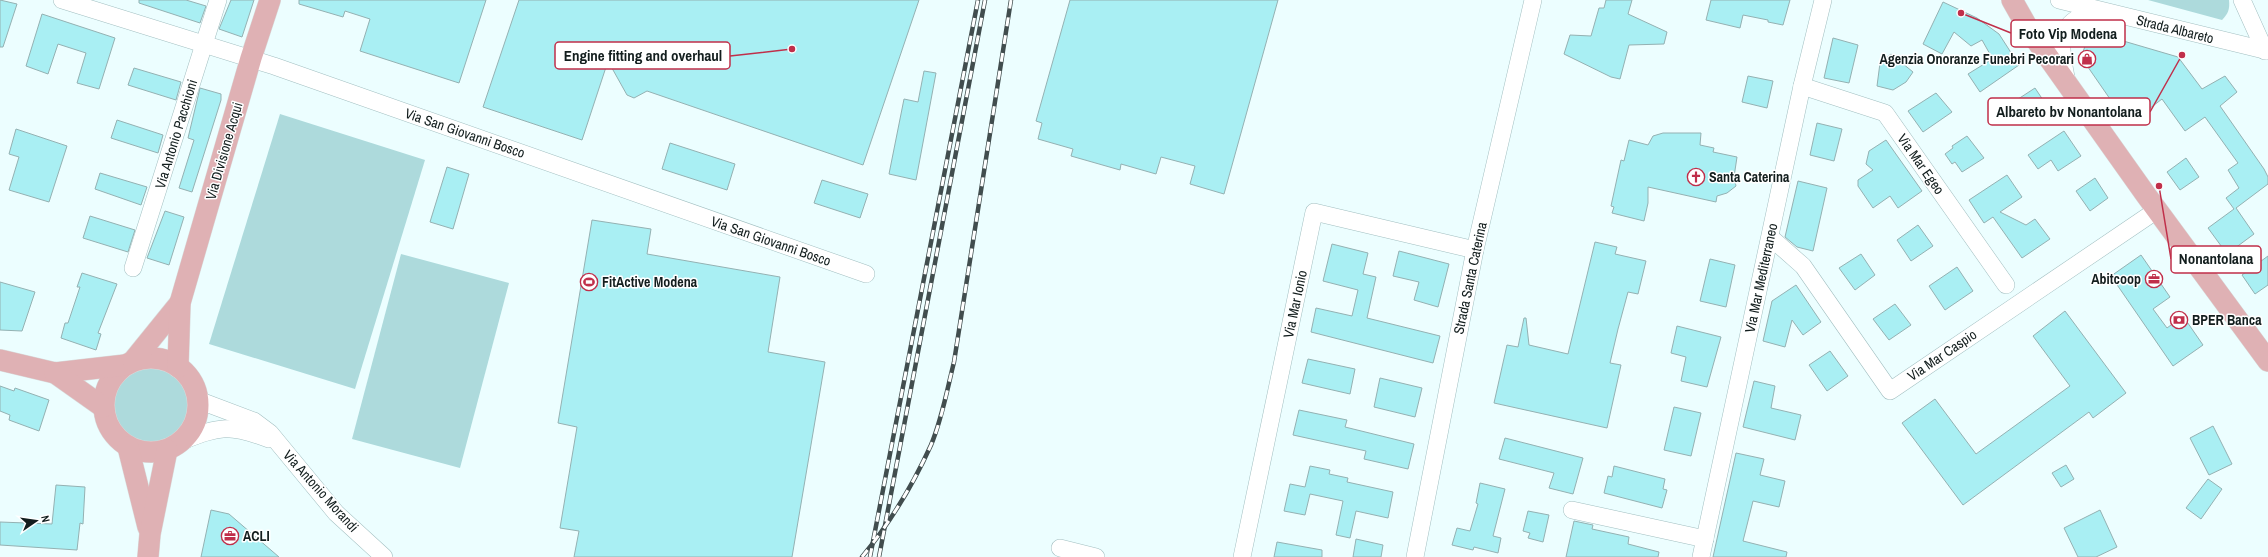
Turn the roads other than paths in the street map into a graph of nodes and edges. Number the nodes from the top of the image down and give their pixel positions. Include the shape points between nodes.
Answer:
1 (62, 0) edge
2 (218, 0) edge
3 (270, 0) edge
4 (1533, 0) edge
5 (1824, 0) edge
6 (2012, 0) edge
7 (2059, 0) edge
8 (2242, 0) edge
9 (2108, 12) junction
10 (204, 45) junction
11 (2267, 51) edge
12 (251, 58) junction
13 (2067, 83) junction
14 (1802, 86) junction
15 (2157, 210) junction
16 (1770, 237) junction
17 (1475, 250) junction
18 (134, 268) dead end
19 (866, 274) dead end
20 (2006, 285) dead end
21 (180, 303) junction
22 (0, 360) edge
23 (2268, 361) edge
24 (129, 363) junction
25 (178, 367) junction
26 (56, 373) junction
27 (198, 400) junction
28 (104, 407) junction
29 (277, 441) junction
30 (174, 445) junction
31 (128, 446) junction
32 (1572, 510) dead end
33 (150, 534) junction
34 (1705, 539) junction
35 (1060, 548) dead end
36 (148, 557) edge
37 (384, 557) edge
38 (1096, 557) edge
39 (1242, 557) edge
40 (1415, 557) edge
41 (1701, 557) edge

1 - 10 street, Via San Giovanni Bosco
2 - 10 street, Via Antonio Pacchioni
3 - 12 main road, Via Divisione Acqui
4 - 17 street, Strada Santa Caterina
5 - 14 street, Via Mar Mediterraneo
6 - 13 main road via 2029,30
7 - 9 street, Strada Albareto
8 - 11 street
9 - 11 street, Strada Albareto
9 - 13 street via 2080,17 2066,28 2061,45
10 - 12 street, Via San Giovanni Bosco
10 - 18 street, Via Antonio Pacchioni
12 - 19 street, Via San Giovanni Bosco
12 - 21 main road, Via Divisione Acqui
13 - 15 main road
14 - 16 street, Via Mar Mediterraneo
14 - 20 street, Via Mar Egeo via 1885,113
15 - 16 street, Via Mar Caspio via 1890,391 1804,266
15 - 23 main road
16 - 34 street, Via Mar Mediterraneo
17 - 39 street, Via Mar Ionio via 1314,212
17 - 40 street, Strada Santa Caterina
21 - 24 main road, Via Divisione Acqui
21 - 25 main road, Via Divisione Acqui
22 - 26 main road
24 - 25 main road via 155,358
24 - 26 main road
24 - 28 main road via 112,377
25 - 27 main road via 194,385
26 - 28 main road
27 - 29 street, Via Antonio Morandi via 254,421
27 - 30 main road via 196,417 190,431
28 - 31 main road via 113,433
29 - 30 street, Via Antonio Morandi via 240,429 217,428
29 - 37 street, Via Antonio Morandi via 336,513
30 - 31 main road via 145,452
30 - 33 main road
31 - 33 main road
32 - 34 street
33 - 36 main road
34 - 41 street, Via Mar Mediterraneo
35 - 38 street

